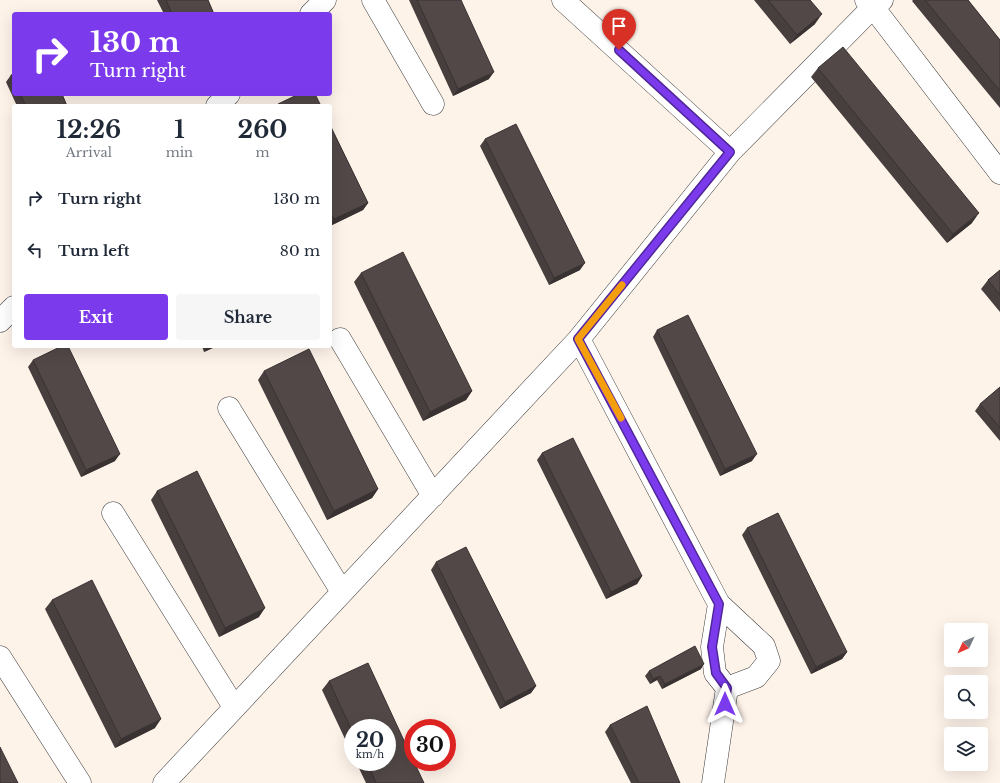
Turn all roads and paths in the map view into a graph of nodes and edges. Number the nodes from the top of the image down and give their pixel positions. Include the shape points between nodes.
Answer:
1 (325, 0) edge
2 (373, 0) edge
3 (563, 0) edge
4 (874, 2) edge
5 (313, 12) edge
6 (227, 96) edge
7 (219, 104) edge
8 (433, 104) dead end
9 (730, 152) junction
10 (1000, 173) edge
11 (12, 309) edge
12 (0, 320) edge
13 (578, 339) junction
14 (340, 340) dead end
15 (230, 408) dead end
16 (433, 496) junction
17 (113, 513) dead end
18 (342, 592) junction
19 (719, 604) junction
20 (0, 657) edge
21 (727, 688) junction
22 (234, 707) junction
23 (80, 783) edge
24 (164, 783) edge
25 (713, 783) edge

1 - 5 street
2 - 8 street
3 - 9 street
4 - 9 street
4 - 10 street
6 - 7 street
9 - 13 street
11 - 12 street
13 - 16 street
13 - 19 street
14 - 16 street
15 - 18 street
16 - 18 street
17 - 22 street
18 - 22 street
19 - 21 street via 712,647 716,673
19 - 21 street via 764,646 769,661 756,677
20 - 23 street
21 - 25 street
22 - 24 street

